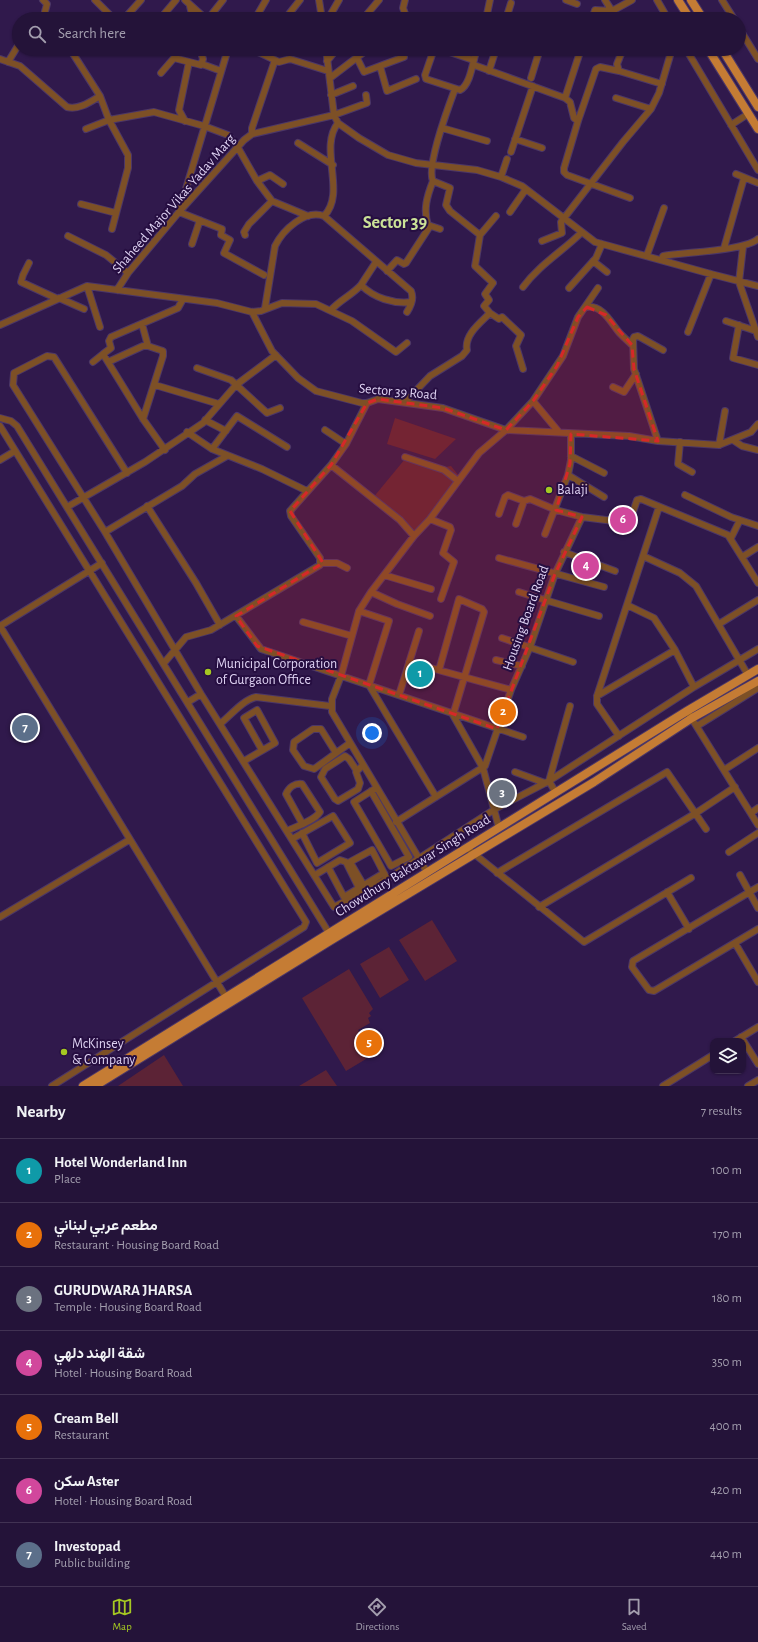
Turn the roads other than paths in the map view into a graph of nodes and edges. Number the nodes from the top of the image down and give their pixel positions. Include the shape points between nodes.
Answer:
1 (141, 0) edge
2 (176, 0) edge
3 (185, 0) edge
4 (223, 0) edge
5 (266, 0) edge
6 (300, 0) edge
7 (319, 0) edge
8 (339, 0) edge
9 (379, 0) edge
10 (405, 0) edge
11 (490, 0) edge
12 (566, 0) edge
13 (606, 0) edge
14 (632, 0) edge
15 (656, 0) edge
16 (678, 0) edge
17 (691, 0) edge
18 (722, 0) edge
19 (46, 1) edge
20 (97, 1) edge
21 (511, 3) dead end
22 (577, 4) dead end
23 (190, 6) junction
24 (612, 11) junction
25 (44, 12) edge
26 (107, 12) edge
27 (130, 12) edge
28 (166, 12) edge
29 (191, 12) edge
30 (198, 12) edge
31 (213, 12) edge
32 (259, 12) edge
33 (291, 12) edge
34 (321, 12) edge
35 (332, 12) edge
36 (369, 12) edge
37 (404, 12) edge
38 (487, 12) edge
39 (508, 12) edge
40 (594, 12) edge
41 (664, 12) edge
42 (685, 12) edge
43 (699, 12) edge
44 (730, 12) edge
45 (746, 39) edge
46 (12, 55) edge
47 (74, 56) edge
48 (202, 56) edge
49 (226, 56) edge
50 (268, 56) edge
51 (327, 56) edge
52 (331, 56) edge
53 (359, 56) edge
54 (404, 56) edge
55 (432, 56) edge
56 (458, 56) edge
57 (474, 56) edge
58 (494, 56) edge
59 (538, 56) edge
60 (580, 56) edge
61 (620, 56) edge
62 (670, 56) edge
63 (690, 56) edge
64 (712, 56) edge
65 (726, 56) edge
66 (356, 58) junction
67 (0, 59) edge
68 (758, 59) edge
69 (274, 60) junction
70 (327, 61) junction
71 (8, 62) junction
72 (189, 62) junction
73 (473, 62) junction
74 (202, 64) junction
75 (380, 66) junction
76 (221, 71) junction
77 (489, 71) junction
78 (619, 71) junction
79 (161, 73) dead end
80 (329, 74) junction
81 (531, 78) dead end
82 (416, 79) dead end
83 (662, 84) junction
84 (353, 86) dead end
85 (533, 86) junction
86 (455, 89) junction
87 (331, 95) junction
88 (366, 95) dead end
89 (100, 96) junction
90 (565, 98) junction
91 (616, 98) dead end
92 (758, 107) edge
93 (651, 109) junction
94 (748, 114) junction
95 (334, 115) junction
96 (109, 120) junction
97 (185, 121) junction
98 (578, 121) junction
99 (338, 122) junction
100 (731, 125) junction
101 (204, 126) junction
102 (442, 128) junction
103 (86, 129) dead end
104 (758, 129) edge
105 (252, 134) junction
106 (515, 139) junction
107 (487, 141) dead end
108 (298, 142) dead end
109 (237, 146) junction
110 (542, 148) dead end
111 (511, 152) dead end
112 (507, 159) dead end
113 (432, 163) junction
114 (333, 165) junction
115 (758, 170) edge
116 (736, 174) dead end
117 (501, 177) junction
118 (744, 178) junction
119 (257, 181) junction
120 (433, 181) junction
121 (591, 183) junction
122 (758, 183) edge
123 (283, 184) dead end
124 (526, 189) junction
125 (630, 198) dead end
126 (272, 201) junction
127 (82, 204) dead end
128 (664, 208) dead end
129 (179, 212) junction
130 (510, 212) dead end
131 (116, 213) junction
132 (308, 216) junction
133 (324, 216) junction
134 (496, 216) dead end
135 (565, 219) junction
136 (200, 220) junction
137 (430, 226) junction
138 (112, 229) dead end
139 (440, 229) dead end
140 (582, 232) junction
141 (480, 234) junction
142 (245, 235) dead end
143 (68, 236) dead end
144 (758, 239) edge
145 (542, 241) dead end
146 (192, 244) dead end
147 (602, 244) junction
148 (743, 247) junction
149 (724, 248) junction
150 (647, 255) junction
151 (662, 259) junction
152 (593, 261) junction
153 (376, 262) junction
154 (29, 263) dead end
155 (387, 271) junction
156 (607, 272) dead end
157 (128, 273) junction
158 (711, 274) junction
159 (264, 276) dead end
160 (739, 282) junction
161 (361, 285) junction
162 (87, 286) junction
163 (758, 286) edge
164 (523, 287) dead end
165 (569, 288) dead end
166 (598, 288) dead end
167 (117, 290) junction
168 (58, 298) junction
169 (183, 299) junction
170 (411, 302) junction
171 (587, 307) junction
172 (266, 308) junction
173 (84, 309) dead end
174 (331, 310) junction
175 (252, 312) junction
176 (407, 312) dead end
177 (490, 313) junction
178 (726, 321) dead end
179 (142, 324) junction
180 (0, 325) edge
181 (739, 325) junction
182 (100, 326) dead end
183 (688, 332) dead end
184 (757, 334) edge
185 (407, 343) dead end
186 (632, 344) junction
187 (148, 346) junction
188 (663, 350) dead end
189 (103, 354) junction
190 (276, 355) junction
191 (93, 362) dead end
192 (108, 362) junction
193 (758, 365) edge
194 (197, 368) dead end
195 (523, 369) dead end
196 (636, 374) junction
197 (155, 385) junction
198 (236, 385) junction
199 (613, 387) dead end
200 (533, 401) junction
201 (405, 402) junction
202 (367, 403) junction
203 (219, 404) junction
204 (280, 408) dead end
205 (725, 411) dead end
206 (0, 418) edge
207 (143, 419) junction
208 (205, 420) junction
209 (758, 424) edge
210 (0, 426) edge
211 (226, 430) junction
212 (325, 430) dead end
213 (506, 430) junction
214 (558, 431) junction
215 (187, 432) junction
216 (571, 434) junction
217 (733, 440) junction
218 (658, 441) junction
219 (680, 442) junction
220 (346, 444) junction
221 (719, 445) junction
222 (287, 447) dead end
223 (212, 449) junction
224 (165, 450) junction
225 (758, 450) edge
226 (14, 451) junction
227 (227, 456) junction
228 (570, 456) junction
229 (404, 457) dead end
230 (0, 460) edge
231 (331, 465) junction
232 (692, 472) dead end
233 (127, 473) junction
234 (568, 474) junction
235 (604, 474) dead end
236 (458, 481) junction
237 (307, 491) junction
238 (685, 495) dead end
239 (604, 497) dead end
240 (83, 498) junction
241 (524, 500) junction
242 (148, 506) junction
243 (659, 506) junction
244 (67, 507) junction
245 (556, 510) junction
246 (633, 512) dead end
247 (499, 514) dead end
248 (582, 517) junction
249 (430, 520) junction
250 (740, 520) junction
251 (614, 521) dead end
252 (516, 524) dead end
253 (758, 526) edge
254 (106, 532) junction
255 (545, 534) dead end
256 (414, 536) junction
257 (731, 538) junction
258 (758, 548) edge
259 (564, 552) junction
260 (643, 556) junction
261 (742, 557) junction
262 (499, 558) dead end
263 (102, 563) junction
264 (321, 563) junction
265 (347, 568) dead end
266 (89, 571) junction
267 (615, 571) dead end
268 (555, 574) junction
269 (384, 575) junction
270 (758, 583) edge
271 (604, 587) dead end
272 (431, 590) dead end
273 (371, 592) junction
274 (519, 592) dead end
275 (441, 599) dead end
276 (545, 600) junction
277 (758, 600) edge
278 (626, 605) junction
279 (359, 611) junction
280 (236, 616) junction
281 (430, 616) dead end
282 (599, 616) dead end
283 (303, 622) dead end
284 (719, 624) junction
285 (220, 625) junction
286 (0, 626) edge
287 (419, 631) dead end
288 (352, 636) junction
289 (502, 638) dead end
290 (530, 647) junction
291 (175, 649) junction
292 (758, 649) edge
293 (674, 650) junction
294 (740, 659) junction
295 (496, 660) dead end
296 (410, 662) junction
297 (573, 662) dead end
298 (164, 663) junction
299 (522, 666) junction
300 (758, 669) edge
301 (440, 670) junction
302 (748, 675) junction
303 (341, 676) junction
304 (464, 676) junction
305 (758, 681) edge
306 (369, 685) junction
307 (694, 687) junction
308 (758, 688) edge
309 (511, 690) junction
310 (201, 694) junction
311 (400, 695) junction
312 (597, 696) junction
313 (188, 702) junction
314 (330, 706) junction
315 (570, 706) dead end
316 (453, 713) junction
317 (690, 714) junction
318 (220, 724) junction
319 (696, 726) junction
320 (498, 729) junction
321 (619, 736) junction
322 (523, 737) dead end
323 (350, 743) junction
324 (758, 748) edge
325 (262, 750) junction
326 (336, 753) junction
327 (244, 762) junction
328 (363, 765) junction
329 (483, 768) junction
330 (724, 770) junction
331 (356, 771) junction
332 (515, 772) dead end
333 (547, 782) junction
334 (735, 787) junction
335 (374, 790) junction
336 (556, 794) junction
337 (436, 797) junction
338 (758, 808) edge
339 (495, 809) junction
340 (696, 813) junction
341 (751, 813) junction
342 (396, 822) junction
343 (302, 823) junction
344 (758, 825) edge
345 (499, 828) junction
346 (706, 829) dead end
347 (287, 831) junction
348 (302, 833) junction
349 (758, 833) edge
350 (292, 839) junction
351 (129, 840) junction
352 (467, 848) junction
353 (729, 852) dead end
354 (474, 854) junction
355 (419, 859) junction
356 (328, 867) junction
357 (427, 872) junction
358 (497, 873) junction
359 (315, 875) junction
360 (740, 875) dead end
361 (386, 876) junction
362 (691, 878) dead end
363 (758, 887) edge
364 (363, 889) junction
365 (750, 891) junction
366 (667, 892) junction
367 (539, 907) junction
368 (758, 908) edge
369 (0, 917) edge
370 (689, 929) junction
371 (758, 929) edge
372 (329, 933) junction
373 (735, 943) junction
374 (217, 982) junction
375 (758, 982) edge
376 (226, 997) junction
377 (758, 1027) edge
378 (742, 1037) joint
379 (710, 1057) edge
380 (758, 1064) edge
381 (758, 1080) edge
382 (52, 1086) edge
383 (83, 1086) edge
384 (95, 1086) edge
385 (663, 1086) edge
386 (748, 1086) edge

1 - 27 street
2 - 28 street
3 - 23 street
4 - 31 street
5 - 32 street
6 - 33 street
7 - 34 street
8 - 35 street
9 - 36 street
10 - 37 street
11 - 38 street
12 - 22 street
13 - 24 street
14 - 24 street
15 - 41 street
16 - 42 main road
17 - 43 main road
18 - 44 street
19 - 25 street
20 - 26 street
21 - 39 street
23 - 29 street
23 - 30 street
24 - 40 street
45 - 68 street
46 - 71 street
47 - 89 street
48 - 74 street
49 - 76 street
50 - 69 street
51 - 70 street
52 - 70 street
53 - 66 street
54 - 75 street
55 - 86 street via 425,77
56 - 73 street
57 - 73 street
58 - 77 street
59 - 81 street
60 - 90 street
61 - 78 street via 617,64
62 - 83 street
63 - 100 street
64 - 94 main road
65 - 92 main road
66 - 75 street via 364,72
66 - 80 street
67 - 71 street
69 - 80 street via 281,62 290,59
69 - 105 street
70 - 80 street
71 - 89 street via 20,66 66,107 84,105
72 - 74 street
72 - 79 street via 174,58
72 - 97 street via 179,110
73 - 77 street
73 - 86 street via 463,89
74 - 76 street
75 - 82 street via 387,91
76 - 101 street
77 - 85 street
78 - 83 street
78 - 98 street via 600,67 596,69
80 - 87 street
83 - 93 street
84 - 87 street
85 - 90 street
85 - 106 street
86 - 102 street
87 - 95 street
88 - 95 street, Shaheed Major Vikas Yadav Marg via 367,103
89 - 96 street
90 - 98 street via 570,102 574,118
91 - 93 street
93 - 121 street
94 - 100 street
94 - 104 main road
95 - 99 street
95 - 105 street, Shaheed Major Vikas Yadav Marg
96 - 97 street via 154,112
96 - 103 street
96 - 131 street via 129,161
97 - 101 street
98 - 121 street via 564,172
99 - 113 street via 388,155 416,163
99 - 114 street via 330,138
100 - 115 street
101 - 109 street via 228,135
101 - 129 street
102 - 107 street
102 - 113 street
105 - 109 street, Shaheed Major Vikas Yadav Marg
106 - 110 street
106 - 111 street
108 - 114 street
109 - 119 street
109 - 129 street, Shaheed Major Vikas Yadav Marg
112 - 117 street
113 - 117 street via 477,170
113 - 120 street
114 - 133 street via 332,205
116 - 118 street
117 - 124 street
118 - 122 street
118 - 149 street
119 - 123 street via 270,175
119 - 126 street
120 - 137 street via 425,207
120 - 141 street via 450,188 446,206
121 - 125 street
121 - 135 street
124 - 130 street
124 - 135 street
126 - 132 street
126 - 142 street via 249,224
127 - 131 street
128 - 150 street
129 - 136 street
129 - 157 street, Shaheed Major Vikas Yadav Marg
131 - 138 street
132 - 133 street via 314,213
132 - 172 street via 284,233 276,246
133 - 153 street
134 - 141 street
135 - 140 street
135 - 145 street via 561,224 562,233
136 - 146 street
136 - 159 street via 222,229 221,235 230,240 224,253
137 - 139 street
137 - 155 street via 406,263 397,260
140 - 147 street
140 - 164 street via 567,248 540,268
141 - 177 street via 475,266 493,283 485,294 489,300 484,306
143 - 157 street via 106,256
144 - 148 street
147 - 150 street
147 - 152 street
148 - 149 street
148 - 160 street
149 - 151 street via 677,253 663,256
150 - 151 street
151 - 158 street
152 - 156 street
152 - 165 street
153 - 155 street
153 - 161 street
154 - 168 street via 21,282
155 - 170 street via 411,291
157 - 167 street, Shaheed Major Vikas Yadav Marg
158 - 160 street
158 - 183 street
160 - 163 street
160 - 184 street
161 - 170 street via 375,296 396,302
161 - 174 street
162 - 167 street, Shaheed Major Vikas Yadav Marg
162 - 168 street
162 - 182 street
166 - 171 street
167 - 169 street
168 - 173 street
168 - 180 street
169 - 175 street via 217,303
169 - 179 street via 178,308
170 - 176 street
171 - 186 street via 606,315
171 - 200 street via 578,317 563,356
172 - 174 street via 282,303 301,302
172 - 175 street
174 - 185 street via 352,321 396,352
175 - 190 street, Sector 39 Road
177 - 195 street via 499,319 502,317 520,335 516,346
177 - 201 street via 471,332 466,344 467,350 462,356 430,376
178 - 181 street
179 - 187 street
179 - 189 street via 111,337 111,348
181 - 184 street
181 - 193 street via 733,358
186 - 188 street via 634,337 638,336
186 - 196 street
187 - 192 street
187 - 197 street via 163,351
189 - 191 street
189 - 192 street
190 - 198 street
190 - 202 street, Sector 39 Road via 298,378 316,391
192 - 207 street
194 - 198 street via 226,377
196 - 199 street via 624,392
196 - 218 street
197 - 203 street
197 - 207 street
198 - 203 street
198 - 204 street via 267,413
200 - 213 street
200 - 214 street
201 - 202 street, Sector 39 Road via 378,399
201 - 213 street, Sector 39 Road via 443,408
202 - 220 street
203 - 208 street
205 - 221 street
206 - 244 street via 17,426
207 - 224 street
208 - 211 street
208 - 215 street
209 - 217 street, Sector 39 Road via 751,432
210 - 226 street
211 - 222 street via 234,418 240,416
211 - 223 street
212 - 220 street
213 - 214 street, Sector 39 Road
213 - 236 street via 479,453
214 - 216 street, Sector 39 Road
215 - 223 street
215 - 224 street
216 - 218 street, Sector 39 Road via 629,436
216 - 228 street
217 - 221 street, Sector 39 Road
217 - 225 street via 742,446
218 - 219 street, Sector 39 Road
219 - 221 street, Sector 39 Road
219 - 232 street via 678,464
220 - 231 street
223 - 227 street
224 - 233 street
226 - 230 street
226 - 266 street
227 - 237 street via 262,469
227 - 242 street
228 - 234 street
228 - 235 street
229 - 236 street via 444,470
231 - 237 street
231 - 256 street via 400,520
233 - 240 street
233 - 240 street via 54,357 47,356 14,373 13,385
234 - 239 street
234 - 245 street
236 - 249 street
237 - 264 street via 290,513
238 - 250 street
240 - 244 street
240 - 254 street
241 - 245 street via 530,499
241 - 247 street via 506,495
241 - 252 street
242 - 254 street
242 - 285 street
243 - 246 street via 639,499
243 - 257 street
243 - 260 street
244 - 263 street
245 - 248 street
245 - 255 street
248 - 251 street
248 - 259 street, Housing Board Road
249 - 256 street
249 - 275 street via 450,526 451,530 443,553 454,562
250 - 253 street
250 - 257 street
254 - 291 street
256 - 269 street
257 - 261 street
258 - 261 street
259 - 267 street
259 - 268 street, Housing Board Road
260 - 278 street
260 - 284 street via 690,580
261 - 270 street
262 - 268 street
263 - 266 street
263 - 298 street
264 - 265 street via 337,564
264 - 280 street
266 - 286 street
266 - 374 street via 306,922 304,927
268 - 271 street
268 - 276 street, Housing Board Road
269 - 272 street
269 - 273 street
273 - 279 street
273 - 281 street
274 - 276 street
276 - 282 street
276 - 290 street, Housing Board Road
277 - 284 street
278 - 293 street via 654,618
278 - 312 street
279 - 288 street
279 - 306 street via 389,621
280 - 285 street
280 - 303 street via 261,649
283 - 288 street
284 - 294 street
285 - 291 street via 186,637
286 - 351 street
287 - 296 street
288 - 303 street
289 - 290 street
290 - 297 street
290 - 299 street, Housing Board Road
291 - 298 street
291 - 310 street
292 - 294 street
293 - 307 street
293 - 312 street
294 - 302 street
294 - 307 street
295 - 299 street
296 - 301 street
296 - 311 street
298 - 313 street
299 - 309 street, Housing Board Road
300 - 302 main road, Chowdhury Baktawar Singh Road
301 - 304 street
301 - 304 street via 459,599 484,612
302 - 317 main road, Chowdhury Baktawar Singh Road
303 - 306 street
303 - 314 street
304 - 309 street
304 - 316 street
305 - 317 main road, Chowdhury Baktawar Singh Road
306 - 311 street
306 - 337 street
307 - 321 street
308 - 319 street
309 - 320 street, Housing Board Road
310 - 313 street
310 - 318 street
311 - 316 street
312 - 321 street via 597,704
313 - 372 street
314 - 318 street via 256,697 251,698
314 - 323 street
315 - 333 street
316 - 320 street
316 - 329 street
317 - 319 street
317 - 336 main road, Chowdhury Baktawar Singh Road
317 - 354 main road, Chowdhury Baktawar Singh Road via 594,782
318 - 327 street
319 - 330 street
320 - 322 street
320 - 329 street, Housing Board Road
321 - 333 street
323 - 326 street
323 - 328 street
324 - 330 street
325 - 325 street via 275,743 258,710 244,718
325 - 327 street
326 - 326 street via 321,729 314,729 294,742 293,750 304,766 314,769
327 - 347 street
328 - 331 street
328 - 335 street
329 - 337 street
329 - 339 street
330 - 334 street
331 - 331 street via 345,756 325,769 322,776 335,799 338,801 358,789 360,783
332 - 333 street
333 - 336 street
333 - 339 street
334 - 340 street
334 - 341 street
335 - 335 street via 354,802 391,866 409,857
335 - 342 street
336 - 345 main road, Chowdhury Baktawar Singh Road
337 - 342 street
338 - 341 street
339 - 345 street
339 - 355 street
340 - 346 street
340 - 358 street via 667,772
340 - 367 street
341 - 344 street
342 - 355 street
343 - 343 street via 320,812 302,784 298,783 286,794
343 - 347 street
345 - 352 main road, Chowdhury Baktawar Singh Road
347 - 350 street
348 - 348 street via 333,816 350,843 317,862
348 - 350 street
349 - 353 street
350 - 359 street
351 - 369 street
351 - 374 street
352 - 354 street
352 - 357 main road, Chowdhury Baktawar Singh Road
354 - 358 street
354 - 384 main road, Chowdhury Baktawar Singh Road
355 - 357 street
355 - 361 street
356 - 359 street
356 - 364 street via 340,860 346,862
356 - 364 street via 344,897
357 - 372 main road, Chowdhury Baktawar Singh Road
358 - 367 street
359 - 364 street via 334,907
360 - 365 street
361 - 364 street
361 - 364 street via 372,850 350,862
362 - 366 street
363 - 365 street
365 - 368 street
365 - 370 street
366 - 367 street via 584,942
366 - 370 street
370 - 373 street via 633,961 634,971 649,990 654,991
371 - 373 street
372 - 376 main road, Chowdhury Baktawar Singh Road
373 - 375 street
374 - 376 street
374 - 382 street
376 - 383 main road, Chowdhury Baktawar Singh Road
377 - 378 street
378 - 380 street
379 - 385 street
381 - 386 street

